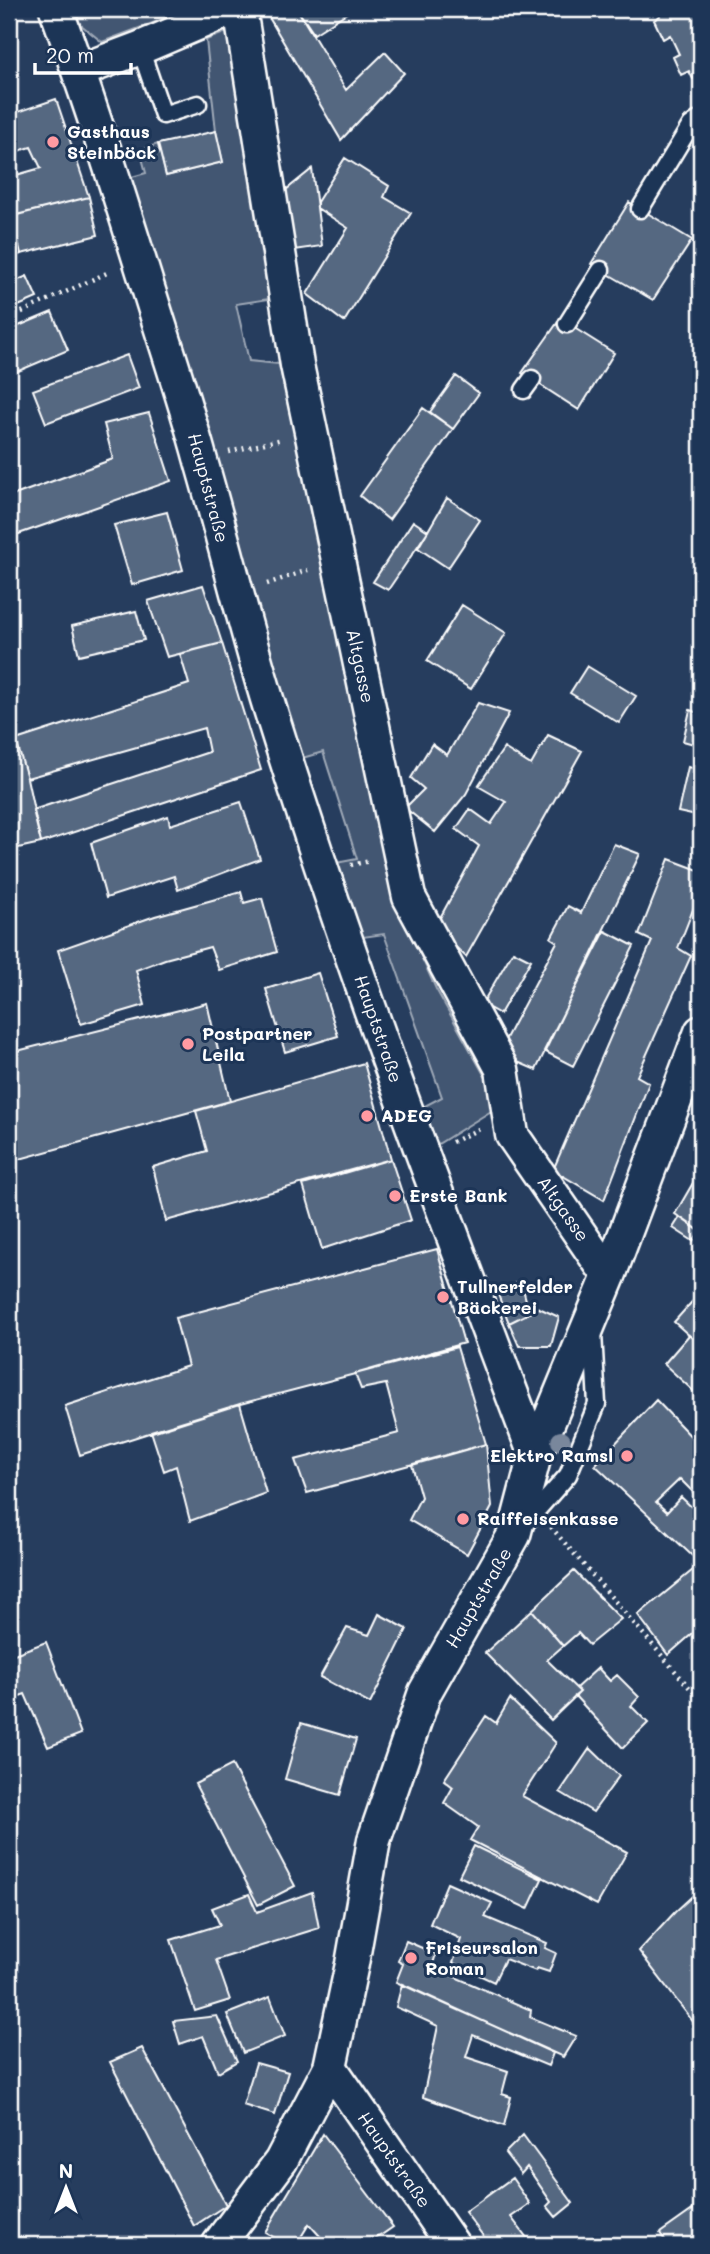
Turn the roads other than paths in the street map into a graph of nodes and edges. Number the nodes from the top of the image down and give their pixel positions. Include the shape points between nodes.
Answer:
1 (56, 9) edge
2 (232, 9) edge
3 (240, 9) edge
4 (140, 48) junction
5 (79, 71) junction
6 (198, 104) dead end
7 (701, 118) edge
8 (640, 209) dead end
9 (601, 270) dead end
10 (567, 324) dead end
11 (701, 1032) edge
12 (608, 1276) junction
13 (592, 1315) junction
14 (535, 1455) junction
15 (514, 1535) junction
16 (330, 2067) junction
17 (218, 2245) edge
18 (453, 2245) edge

1 - 5 street, Hauptstraße
2 - 4 street
3 - 12 street, Altgasse via 297,365 409,897 502,1069 512,1135
4 - 5 street
4 - 6 lane via 163,115
5 - 14 street, Hauptstraße via 201,459 270,710 323,872
7 - 8 lane via 691,125
9 - 10 lane
11 - 12 street
12 - 13 street
13 - 14 street
13 - 15 lane via 597,1404 568,1475
14 - 15 street, Hauptstraße
15 - 16 street, Hauptstraße via 425,1692 378,1828
16 - 17 street via 281,2161
16 - 18 street, Hauptstraße

